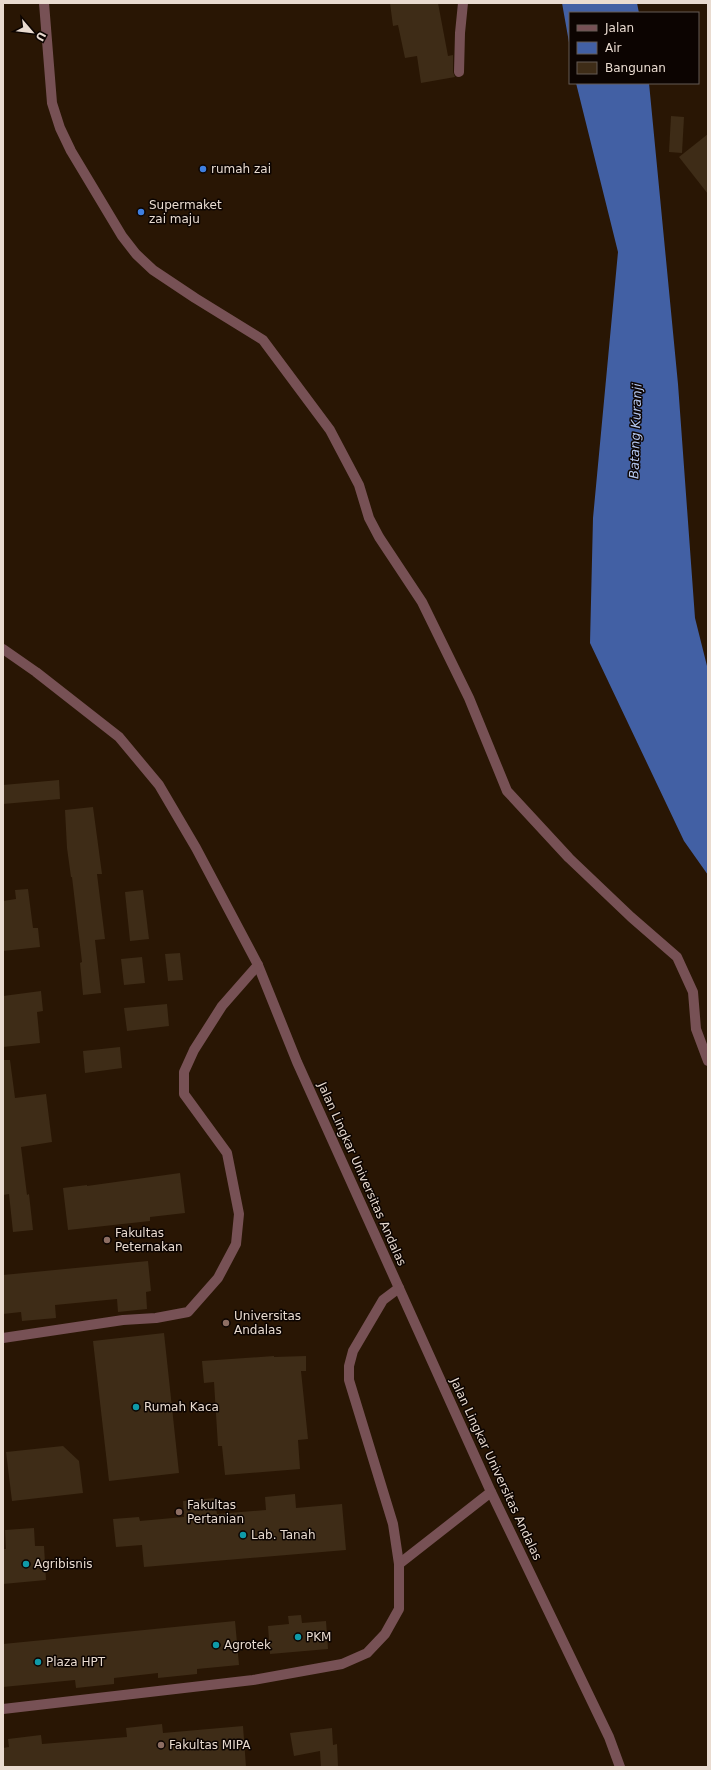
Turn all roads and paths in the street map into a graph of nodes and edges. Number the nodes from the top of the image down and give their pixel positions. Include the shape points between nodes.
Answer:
1 (44, 3) edge
2 (463, 3) edge
3 (459, 72) dead end
4 (3, 650) edge
5 (258, 965) junction
6 (708, 1061) edge
7 (399, 1288) junction
8 (3, 1338) edge
9 (490, 1492) junction
10 (399, 1564) junction
11 (3, 1709) edge
12 (620, 1767) edge

1 - 6 street via 55,114 71,151 122,236 153,270 263,340 330,430 359,485 379,537 422,602 470,698 507,791 569,858 677,957 693,992 696,1029
2 - 3 street
4 - 5 street, Jalan Lingkar Universitas Andalas via 36,672 119,737 159,785 196,848
5 - 7 street, Jalan Lingkar Universitas Andalas via 297,1062
5 - 8 street via 222,1006 194,1050 184,1072 184,1094 227,1153 239,1214 236,1244 218,1278 188,1312
7 - 9 street, Jalan Lingkar Universitas Andalas
7 - 10 street via 383,1300 353,1351 349,1366 349,1380 393,1524
9 - 10 street
9 - 12 street, Jalan Lingkar Universitas Andalas via 609,1737
10 - 11 street via 399,1609 385,1634 367,1653 342,1664 253,1680

